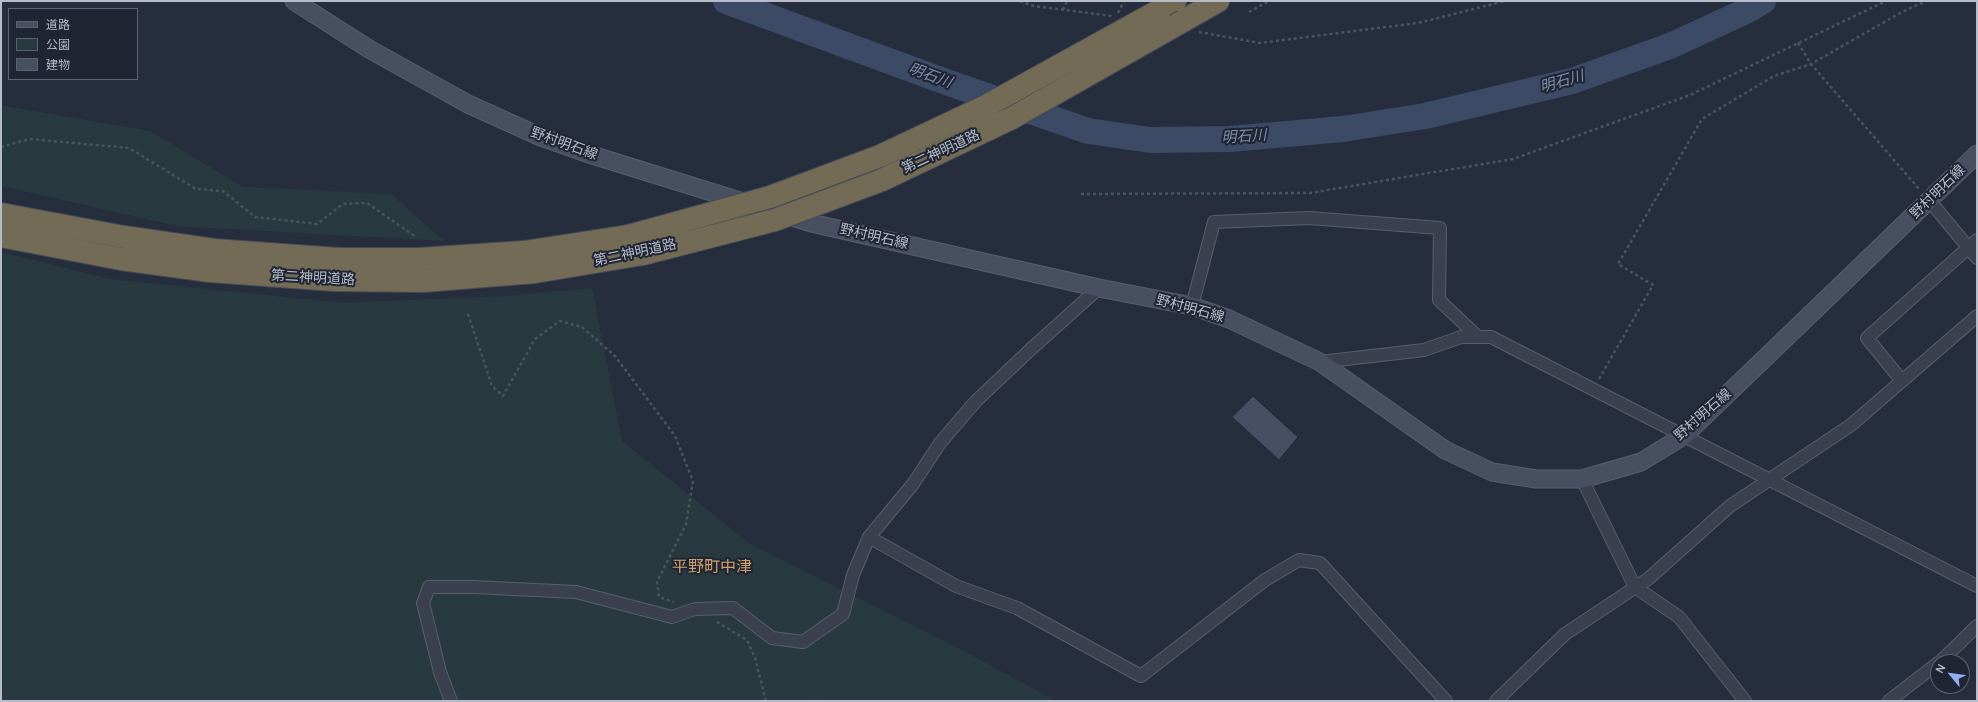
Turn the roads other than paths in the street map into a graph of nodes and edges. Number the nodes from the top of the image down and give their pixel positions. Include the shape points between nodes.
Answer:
1 (294, 1) edge
2 (1218, 1) edge
3 (1167, 5) edge
4 (1977, 154) edge
5 (1929, 200) junction
6 (1, 214) edge
7 (1, 236) edge
8 (1973, 243) edge
9 (1977, 258) edge
10 (1099, 288) junction
11 (1192, 306) junction
12 (1977, 316) edge
13 (1478, 337) junction
14 (1320, 362) junction
15 (1902, 381) junction
16 (1685, 435) junction
17 (1582, 480) junction
18 (1767, 480) junction
19 (869, 537) junction
20 (1977, 586) edge
21 (1635, 587) junction
22 (1976, 629) edge
23 (1949, 654) edge
24 (1930, 670) edge
25 (451, 701) edge
26 (1446, 701) edge
27 (1496, 701) edge
28 (1745, 701) edge
29 (1889, 701) edge

1 - 10 main road, 野村明石線 via 369,49 468,104 540,137 811,223
2 - 7 highway, 第二神明道路, bridge via 1187,26 1012,118 882,180 775,220 643,254 535,272 423,280 334,280 210,271 121,259
3 - 6 highway, 第二神明道路, bridge via 988,105 880,156 770,197 628,236 524,252 420,259 338,260 214,250 124,237
4 - 5 main road, 野村明石線
5 - 8 street
5 - 16 main road, 野村明石線
8 - 9 street
8 - 15 street via 1867,338
10 - 11 main road, 野村明石線
10 - 19 street via 976,401 940,443 913,484
11 - 13 street via 1214,222 1309,218 1440,228 1439,300
11 - 14 main road, 野村明石線 via 1229,319
12 - 15 street
13 - 14 street via 1461,337 1424,350
13 - 16 street via 1491,337
14 - 17 main road, 野村明石線 via 1445,450 1492,472 1536,479
15 - 18 street via 1851,425
16 - 17 main road, 野村明石線 via 1640,462
16 - 18 street
17 - 21 street
18 - 20 street
18 - 21 street via 1730,506 1648,579
19 - 25 street via 853,575 843,614 803,642 772,638 733,608 695,609 672,617 576,592 429,587 423,604 440,672
19 - 26 street via 956,586 1017,608 1141,676 1265,580 1299,560 1320,563
21 - 27 street via 1565,634
21 - 28 street via 1679,617
22 - 23 street
24 - 29 street

